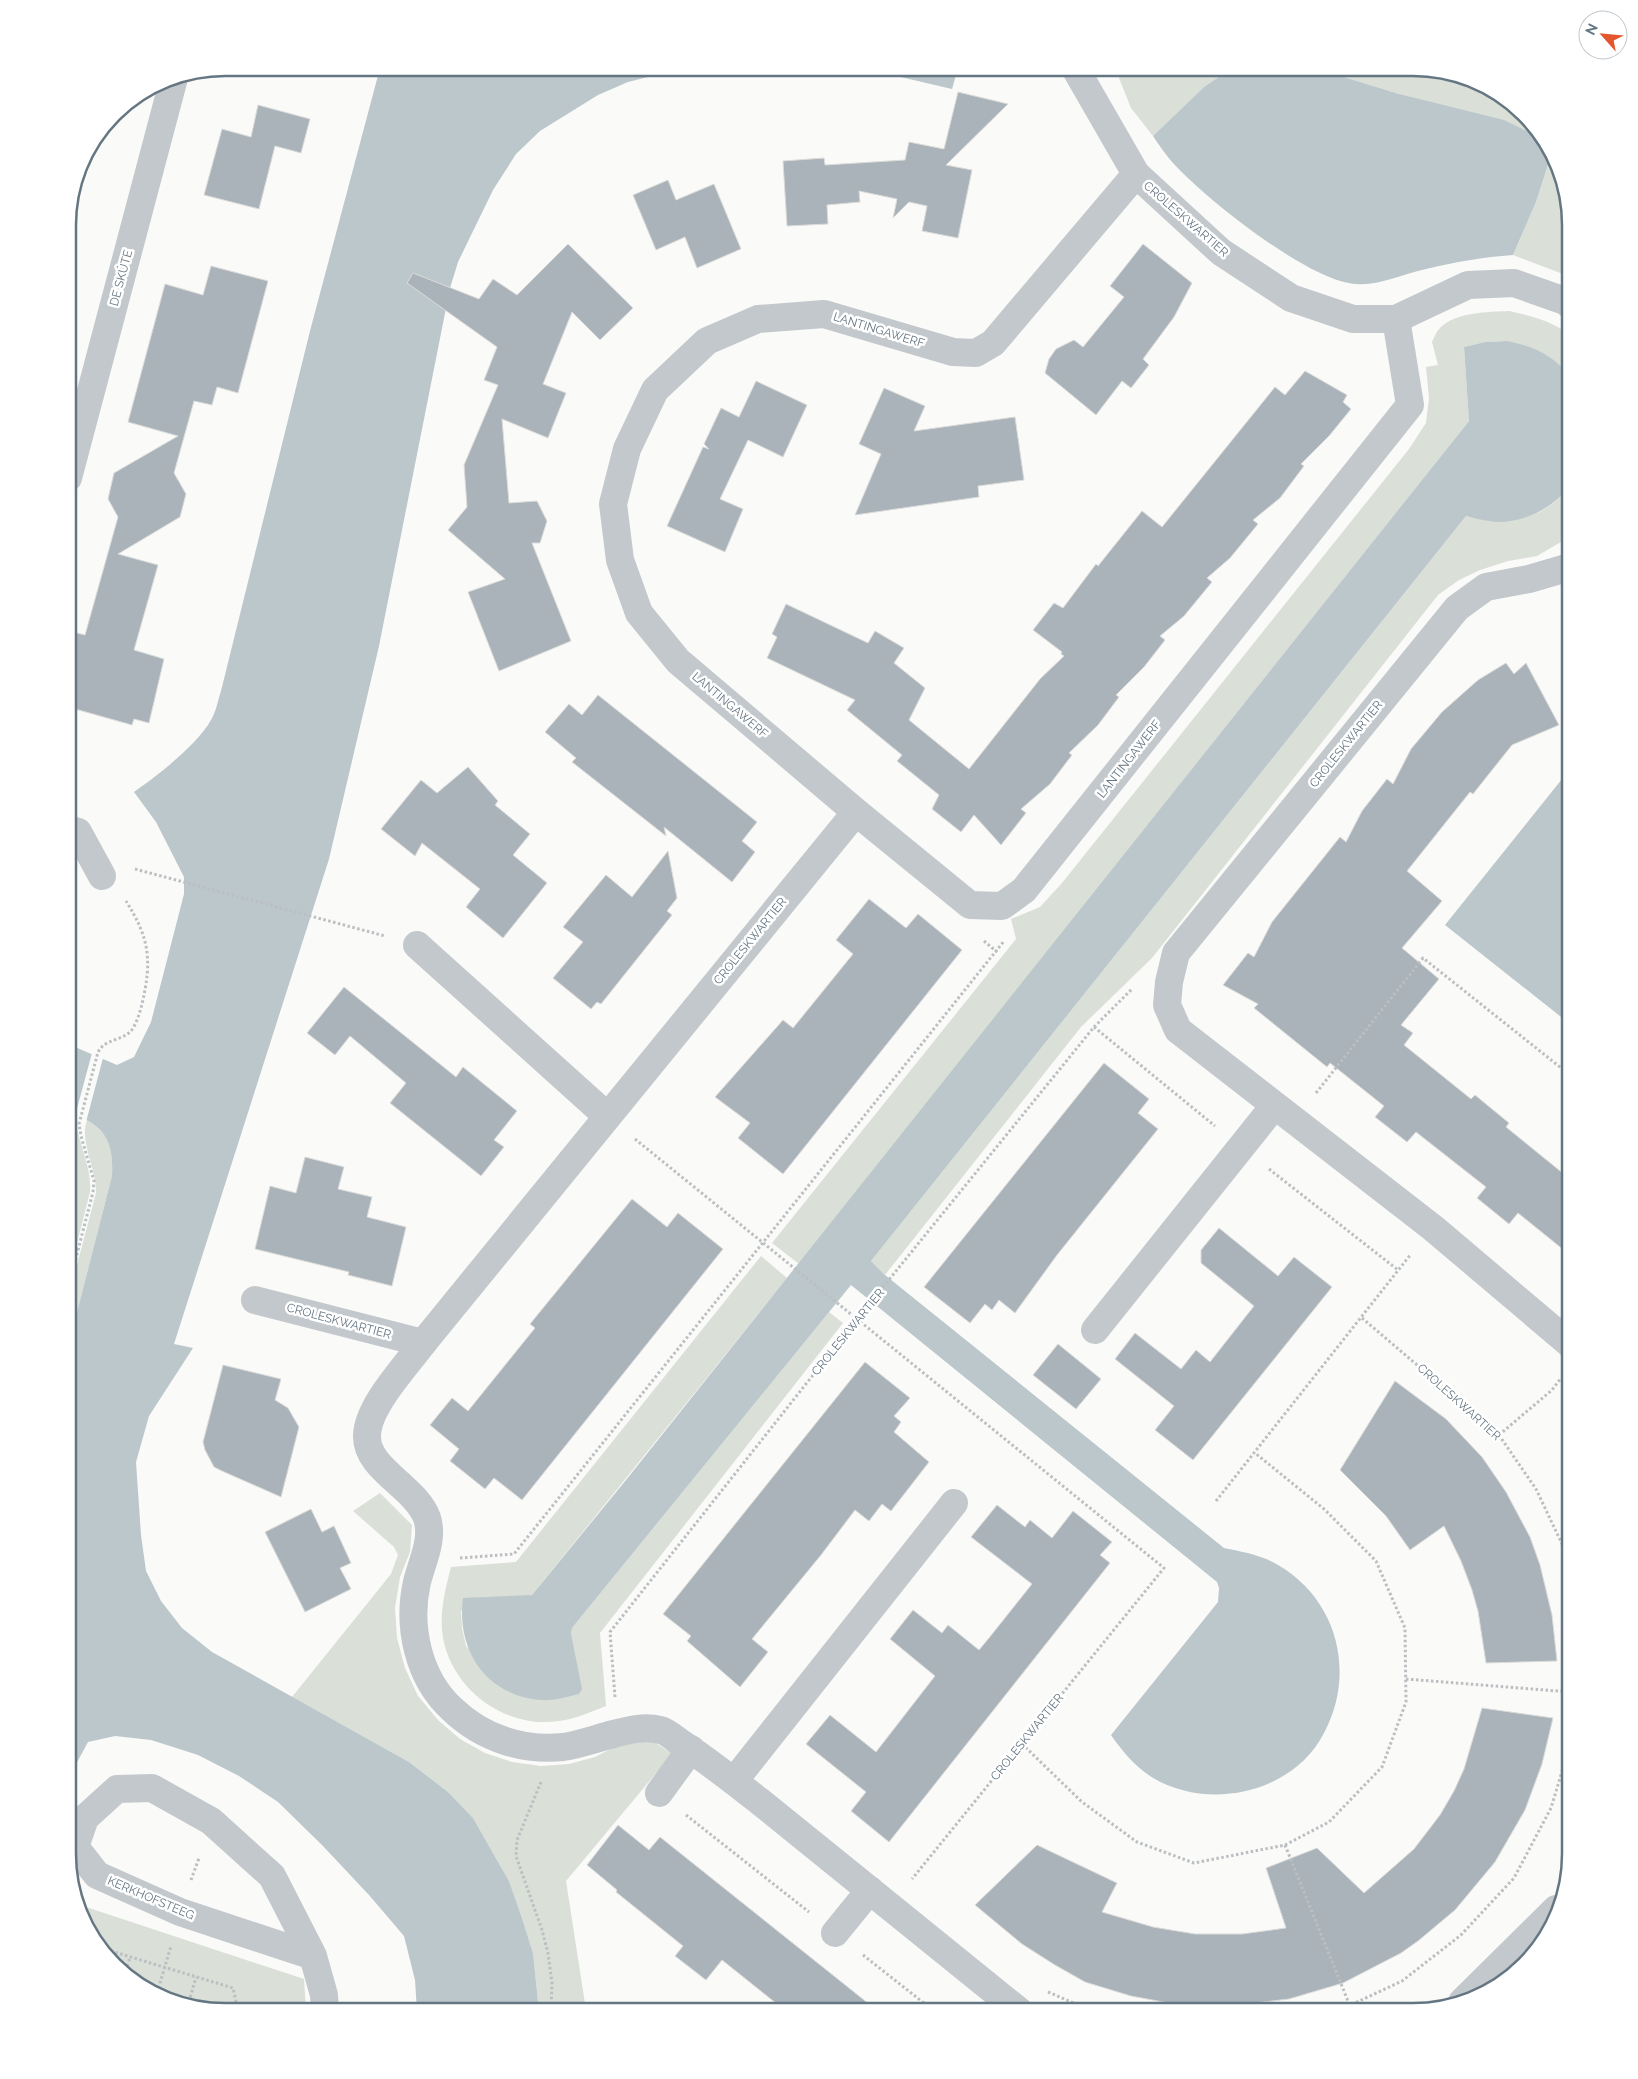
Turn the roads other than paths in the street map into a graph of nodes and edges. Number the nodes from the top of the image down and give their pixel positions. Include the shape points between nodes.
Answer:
1 (1080, 77) edge
2 (172, 87) edge
3 (1136, 174) junction
4 (1562, 300) edge
5 (1396, 318) junction
6 (77, 445) edge
7 (1562, 569) edge
8 (856, 812) junction
9 (77, 832) edge
10 (102, 876) road end
11 (417, 945) road end
12 (1284, 1114) junction
13 (607, 1116) junction
14 (255, 1300) dead end
15 (1095, 1330) dead end
16 (1562, 1337) edge
17 (423, 1343) junction
18 (954, 1503) dead end
19 (691, 1749) junction
20 (734, 1781) junction
21 (658, 1793) road end
22 (76, 1844) edge
23 (76, 1848) edge
24 (880, 1898) junction
25 (1547, 1918) edge
26 (835, 1933) road end
27 (314, 1956) junction
28 (1476, 1988) edge
29 (324, 2003) edge
30 (1008, 2003) edge

1 - 3 street
2 - 6 street, DE SKÛTE
3 - 5 street, CROLESKWARTIER via 1221,252 1292,298 1353,319
3 - 8 street, LANTINGAWERF via 992,343 976,353 953,352 824,314 758,319 707,341 655,390 627,449 613,504 620,560 640,612 678,661
4 - 5 street, CROLESKWARTIER via 1514,283 1468,285
5 - 8 street, LANTINGAWERF via 1410,405 1024,890 1002,906 970,905
7 - 12 street, CROLESKWARTIER via 1486,587 1457,608 1176,953 1167,1005 1178,1030
8 - 13 street, CROLESKWARTIER
9 - 10 street
11 - 13 street
12 - 15 street
12 - 16 street, CROLESKWARTIER via 1433,1228
13 - 17 street, CROLESKWARTIER
14 - 17 street, CROLESKWARTIER
17 - 19 street, CROLESKWARTIER via 377,1404 366,1436 380,1465 418,1501 428,1519 429,1538 414,1608 414,1636 434,1686 450,1708 470,1724 492,1737 516,1745 566,1746 640,1728 661,1730
18 - 20 street
19 - 20 street, CROLESKWARTIER
19 - 21 street
20 - 24 street, CROLESKWARTIER
22 - 27 street, KERKHOFSTEEG via 85,1818 117,1789 152,1788 211,1821 272,1876
23 - 27 street, KERKHOFSTEEG via 97,1875 180,1912
24 - 26 street
24 - 30 street, CROLESKWARTIER
25 - 28 street
27 - 29 street, KERKHOFSTEEG

